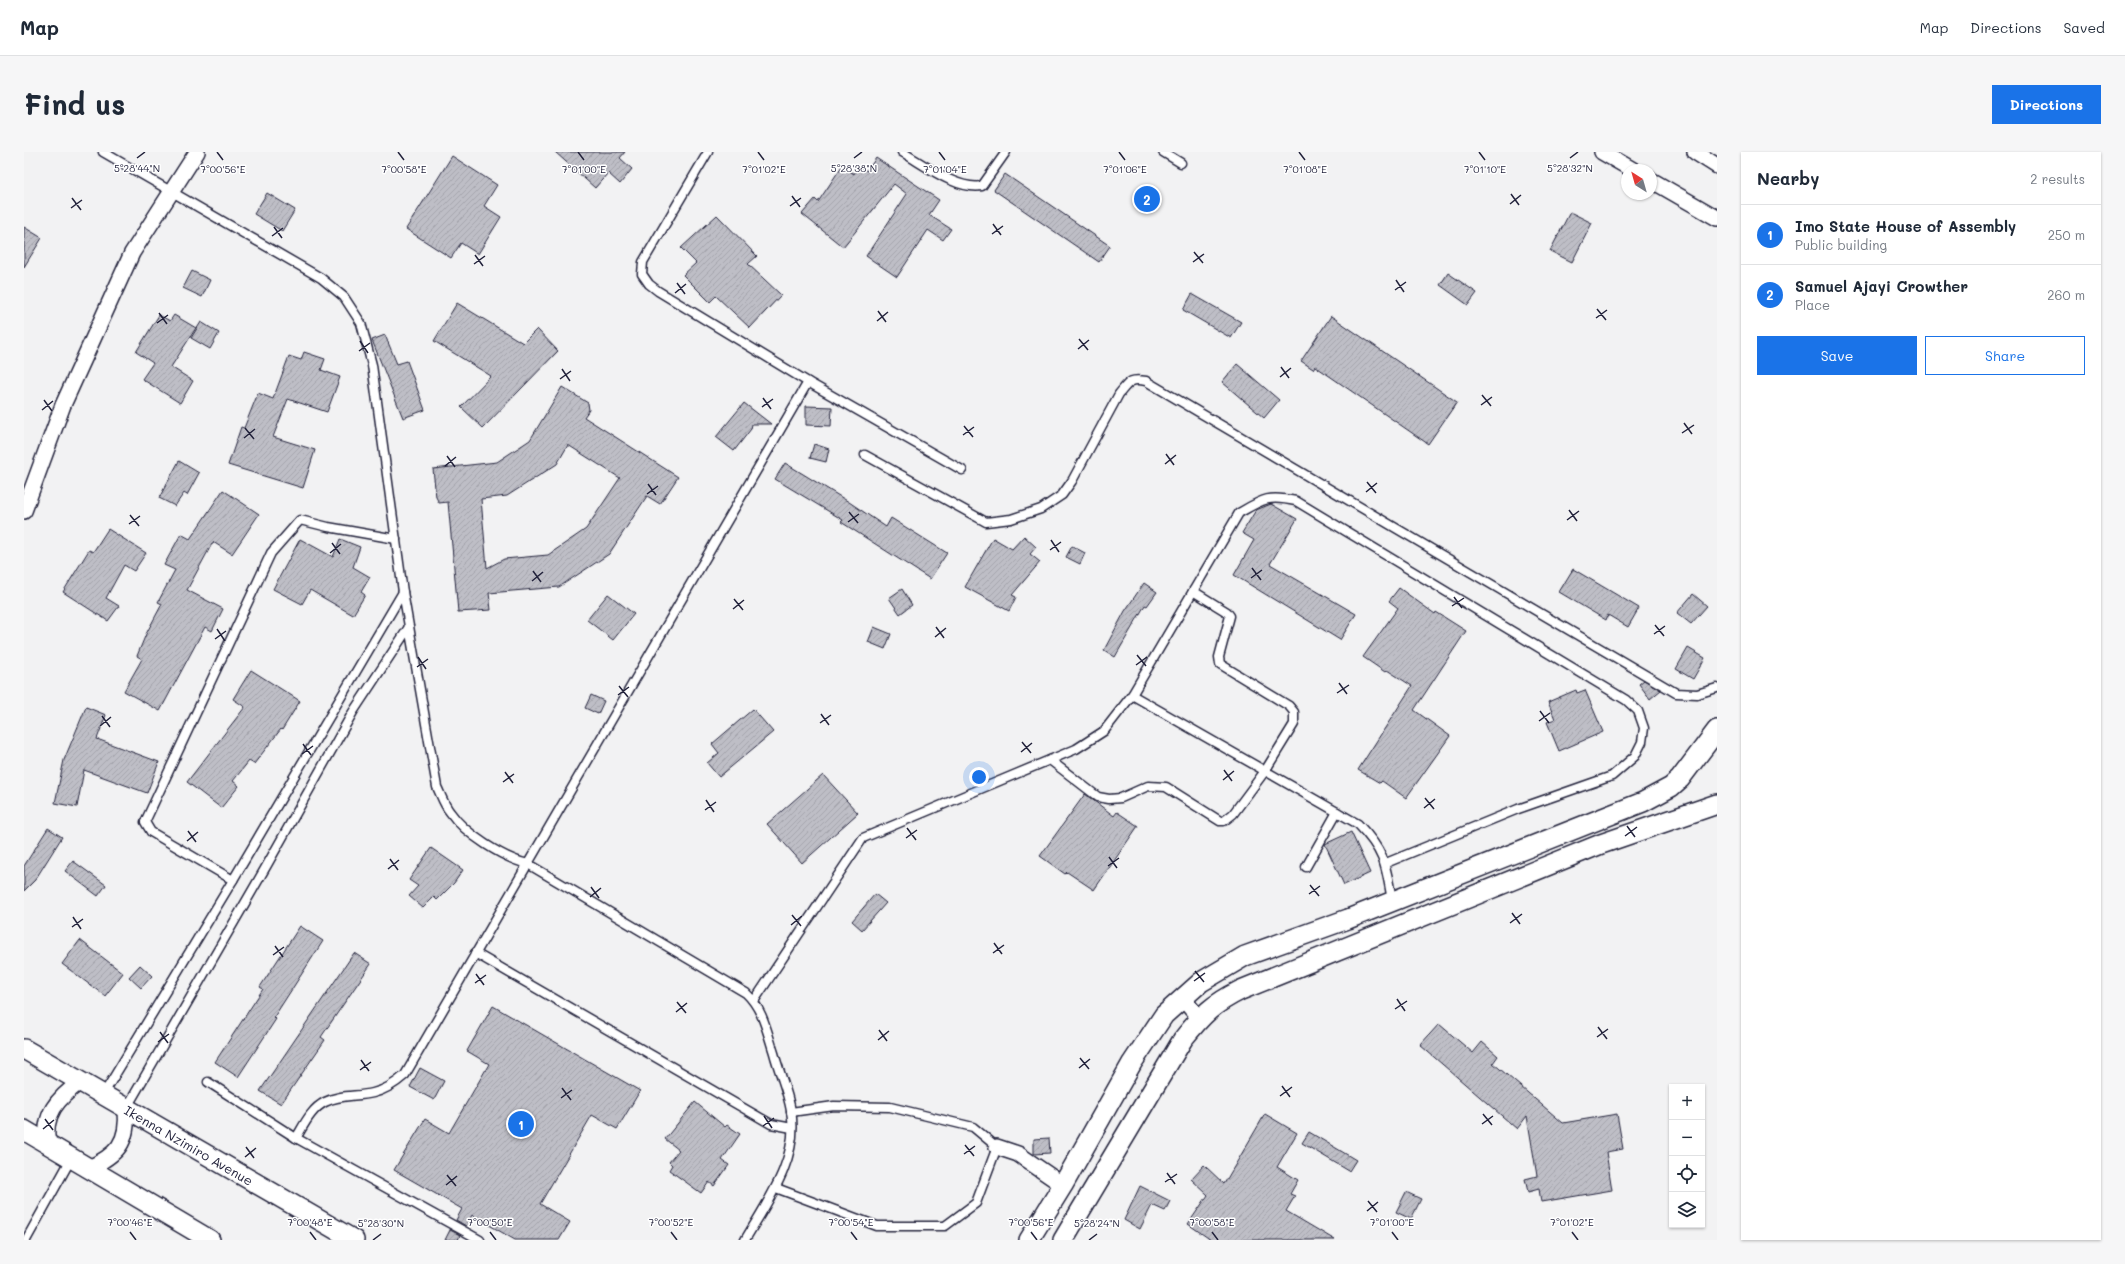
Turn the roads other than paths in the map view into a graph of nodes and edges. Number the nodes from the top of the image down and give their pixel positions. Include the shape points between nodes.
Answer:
1 (103, 152) edge
2 (197, 152) edge
3 (708, 152) edge
4 (902, 152) edge
5 (1006, 152) edge
6 (1163, 152) edge
7 (1602, 152) edge
8 (1695, 152) edge
9 (1181, 163) dead end
10 (1623, 164) edge
11 (1717, 166) edge
12 (1657, 183) edge
13 (170, 191) junction
14 (1717, 218) edge
15 (808, 382) junction
16 (865, 455) dead end
17 (962, 470) dead end
18 (24, 511) edge
19 (396, 539) junction
20 (1193, 591) junction
21 (403, 592) junction
22 (409, 627) junction
23 (1717, 688) edge
24 (1132, 695) junction
25 (1717, 730) edge
26 (1050, 760) junction
27 (1265, 771) junction
28 (1717, 804) edge
29 (1337, 812) junction
30 (1386, 863) junction
31 (528, 864) junction
32 (1306, 867) dead end
33 (233, 880) junction
34 (1392, 901) junction
35 (475, 953) junction
36 (1183, 999) junction
37 (754, 1001) junction
38 (1200, 1019) junction
39 (24, 1049) edge
40 (80, 1082) junction
41 (208, 1082) dead end
42 (103, 1095) junction
43 (126, 1109) junction
44 (791, 1112) junction
45 (792, 1128) junction
46 (24, 1130) edge
47 (296, 1138) junction
48 (48, 1144) junction
49 (997, 1148) junction
50 (71, 1158) junction
51 (87, 1169) junction
52 (1063, 1185) junction
53 (776, 1188) junction
54 (26, 1240) edge
55 (210, 1240) edge
56 (354, 1240) edge
57 (480, 1240) edge
58 (745, 1240) edge
59 (1029, 1240) edge
60 (1063, 1240) edge

1 - 13 lane
2 - 13 street
3 - 15 lane via 643,262 642,274 658,291
4 - 5 lane via 961,185 972,187 982,186
6 - 9 lane
7 - 10 street
8 - 11 street
12 - 14 street
13 - 18 street via 132,253 63,405
13 - 19 lane via 321,278 344,297 361,323 372,365
15 - 17 lane
15 - 31 lane
16 - 23 lane via 986,522 1011,519 1041,509 1062,495 1119,394 1128,382 1136,379 1146,381 1676,693 1697,694
19 - 21 lane
19 - 33 lane via 300,520 271,553 145,822 151,832
20 - 24 lane
20 - 27 lane via 1230,616 1219,657 1220,664 1289,706 1294,712 1294,724
20 - 30 lane via 1239,513 1261,501 1277,497 1296,501 1626,700 1638,711 1644,728 1642,742 1635,756 1612,776 1518,809
21 - 22 lane
21 - 33 lane
22 - 31 lane via 437,788 450,812 468,832 517,861
22 - 43 lane via 353,712
24 - 26 lane via 1104,731 1076,749
24 - 27 lane
25 - 34 street via 1680,780 1643,802
26 - 27 lane via 1098,796 1109,799 1121,798 1148,786 1166,787 1224,822 1233,814
26 - 37 lane via 864,838
27 - 29 lane
28 - 38 street via 1601,844 1241,990 1218,1001
29 - 30 lane via 1358,824
29 - 32 lane
30 - 34 lane
31 - 35 lane
31 - 37 lane via 746,993
33 - 42 lane
34 - 36 street via 1245,956 1201,982
35 - 45 lane via 771,1124
35 - 47 lane via 405,1075 393,1085 373,1093 344,1095 324,1102 308,1118
36 - 38 street
36 - 52 street via 1164,1015 1132,1064
37 - 44 lane via 763,1018
38 - 60 street via 1183,1039
39 - 40 street, Ikenna Nzimiro Avenue
40 - 42 street, Ikenna Nzimiro Avenue
40 - 48 street via 55,1105 45,1130
41 - 47 lane
42 - 43 street, Ikenna Nzimiro Avenue
43 - 51 street via 128,1127 121,1145 108,1158
43 - 56 street, Ikenna Nzimiro Avenue
44 - 45 lane
44 - 49 lane via 834,1106 890,1107 973,1127
45 - 53 lane via 789,1155
46 - 48 street
47 - 57 lane
48 - 50 street
49 - 52 street via 1018,1154
49 - 53 lane via 976,1203 945,1226 877,1226
50 - 51 street
50 - 54 lane
51 - 55 street
52 - 59 street
53 - 58 lane

